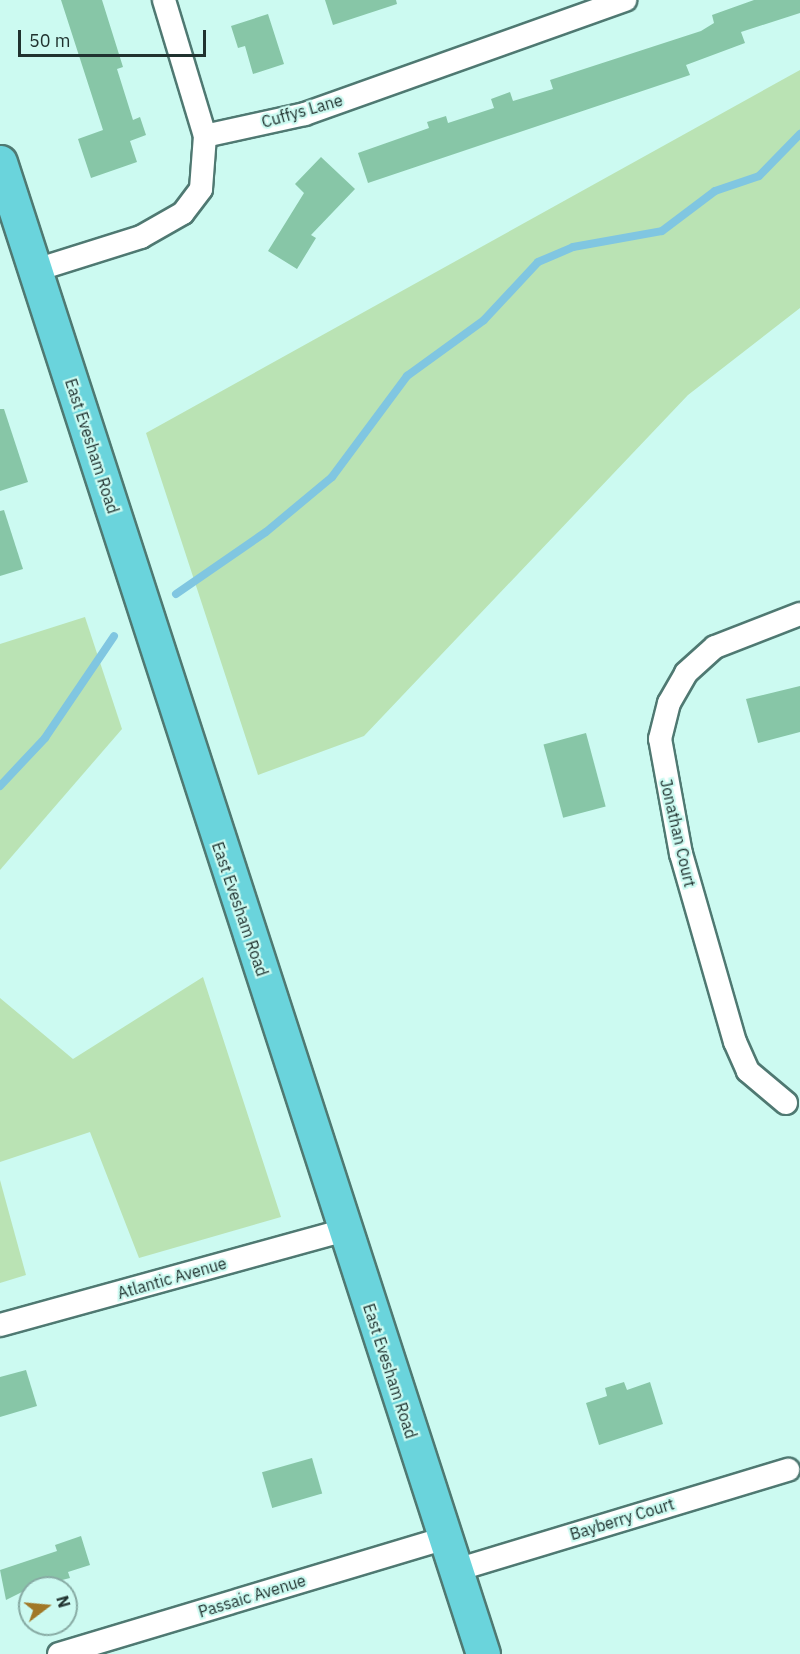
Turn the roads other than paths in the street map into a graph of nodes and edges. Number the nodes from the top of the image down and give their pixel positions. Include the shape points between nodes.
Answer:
1 (164, 0) edge
2 (625, 0) edge
3 (205, 136) junction
4 (0, 162) edge
5 (36, 270) junction
6 (800, 614) edge
7 (786, 1103) dead end
8 (344, 1230) junction
9 (0, 1325) edge
10 (788, 1470) dead end
11 (446, 1538) junction
12 (456, 1570) junction
13 (59, 1654) edge
14 (483, 1654) edge

1 - 3 street
2 - 3 street, Cuffys Lane via 305,114
3 - 5 street via 201,189 183,213 141,237
4 - 5 main road, East Evesham Road
5 - 8 main road, East Evesham Road
6 - 7 street, Jonathan Court via 715,647 686,673 669,703 660,739 681,854 735,1042 748,1071
8 - 9 street, Atlantic Avenue
8 - 11 main road, East Evesham Road
10 - 12 street, Bayberry Court
11 - 12 main road, East Evesham Road
11 - 13 street, Passaic Avenue
12 - 14 main road, East Evesham Road

